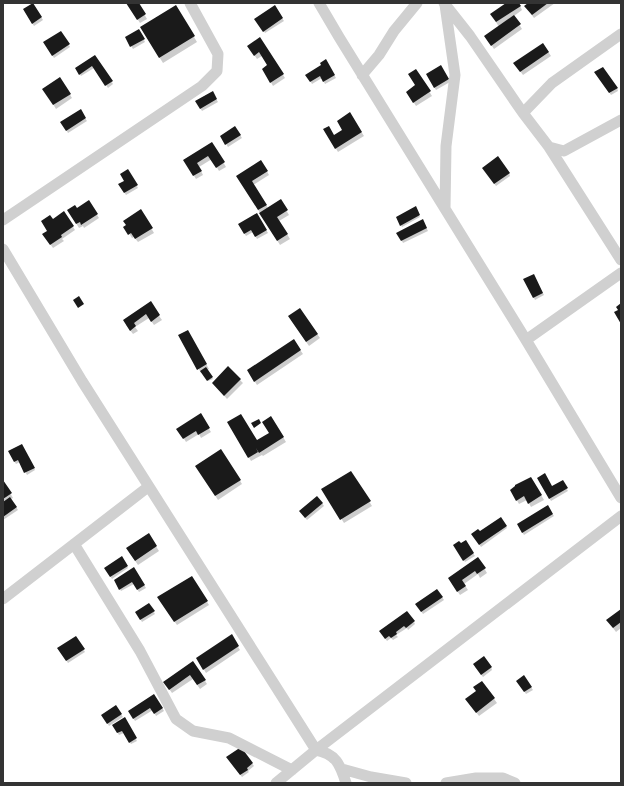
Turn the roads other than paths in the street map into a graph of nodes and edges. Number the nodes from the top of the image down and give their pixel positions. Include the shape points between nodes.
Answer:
1 (190, 3) edge
2 (319, 3) edge
3 (417, 3) edge
4 (444, 3) edge
5 (621, 34) edge
6 (362, 75) junction
7 (523, 113) junction
8 (621, 120) edge
9 (549, 147) junction
10 (445, 210) junction
11 (3, 220) edge
12 (3, 249) edge
13 (621, 260) edge
14 (621, 273) edge
15 (526, 340) junction
16 (148, 487) junction
17 (621, 498) edge
18 (621, 516) edge
19 (74, 544) junction
20 (3, 599) edge
21 (316, 750) junction
22 (342, 769) junction
23 (292, 770) junction
24 (276, 783) edge
25 (346, 783) edge
26 (406, 783) edge
27 (446, 783) edge
28 (515, 783) edge

1 - 11 street via 218,54 217,71 202,86
2 - 6 street
3 - 6 street
4 - 7 street
4 - 10 street via 455,75 446,146
5 - 7 street via 552,83
6 - 10 street
7 - 9 street
8 - 9 street via 564,151
9 - 13 street
10 - 15 street
12 - 16 street via 70,363
14 - 15 street
15 - 17 street
16 - 19 street
16 - 21 street
18 - 21 street
19 - 20 street
19 - 23 street via 140,651 176,718 193,732 229,738
21 - 22 street via 327,752
21 - 23 street
22 - 25 street
22 - 26 street
23 - 24 street
27 - 28 street via 476,778 503,778

